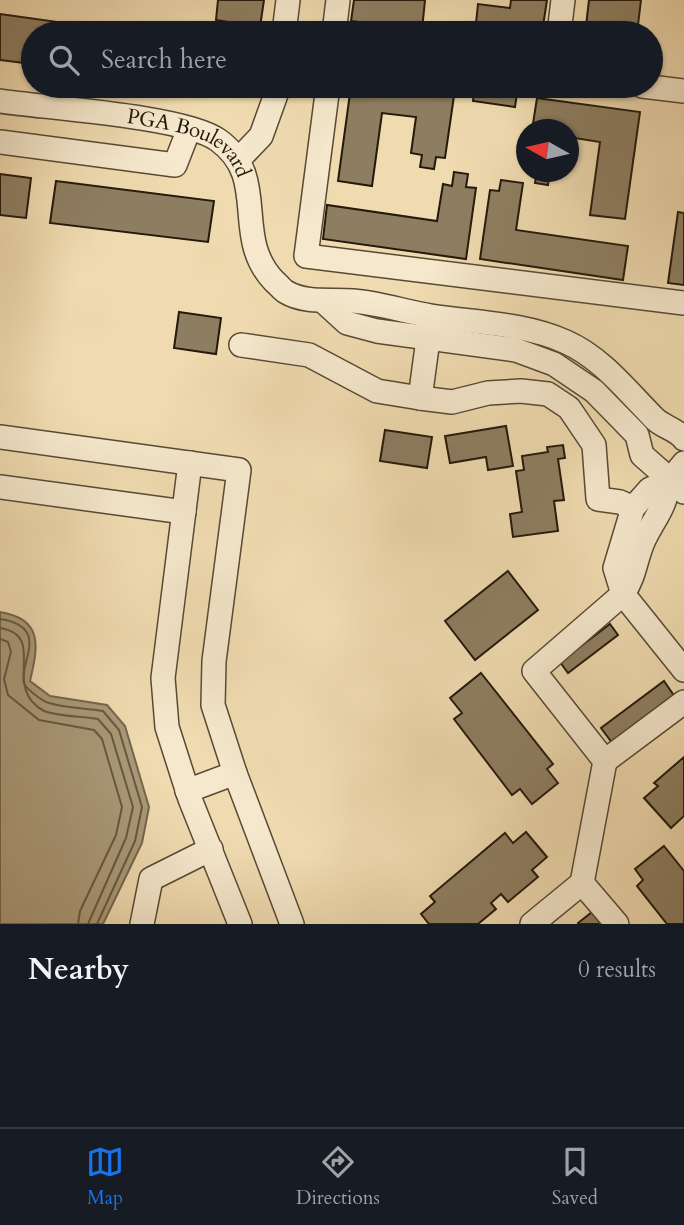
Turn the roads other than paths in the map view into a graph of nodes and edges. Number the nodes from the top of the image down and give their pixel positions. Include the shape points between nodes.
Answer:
1 (288, 0) edge
2 (338, 0) edge
3 (563, 0) edge
4 (285, 21) edge
5 (335, 21) edge
6 (560, 21) edge
7 (663, 88) edge
8 (684, 91) edge
9 (275, 98) edge
10 (326, 98) edge
11 (0, 102) edge
12 (189, 129) junction
13 (0, 142) edge
14 (239, 159) junction
15 (324, 302) junction
16 (684, 303) edge
17 (380, 306) junction
18 (430, 327) junction
19 (377, 331) junction
20 (241, 345) dead end
21 (419, 398) junction
22 (629, 427) junction
23 (0, 437) edge
24 (684, 439) edge
25 (594, 445) junction
26 (190, 463) junction
27 (684, 463) edge
28 (0, 487) edge
29 (676, 487) edge
30 (633, 508) junction
31 (184, 512) junction
32 (623, 594) junction
33 (684, 670) edge
34 (684, 702) edge
35 (606, 761) junction
36 (235, 773) junction
37 (187, 791) junction
38 (211, 849) junction
39 (582, 883) junction
40 (142, 924) edge
41 (240, 924) edge
42 (292, 924) edge
43 (532, 924) edge
44 (617, 924) edge

1 - 4 street
2 - 5 street
3 - 6 street
7 - 8 street
9 - 14 street via 261,136
10 - 16 street via 306,256
11 - 12 street, PGA Boulevard
12 - 13 street via 175,165
12 - 14 street, PGA Boulevard via 217,139
14 - 15 street, PGA Boulevard via 251,196 251,239 262,268 286,292
15 - 17 street, PGA Boulevard
15 - 19 street, PGA Boulevard via 347,323
17 - 18 street, PGA Boulevard
17 - 19 street
18 - 19 street, PGA Boulevard
18 - 21 street
18 - 22 street, PGA Boulevard via 554,364 594,391
18 - 24 street, PGA Boulevard via 523,328 567,342 602,366 656,421
20 - 21 street via 309,355 377,391
21 - 25 street via 452,401 488,393 548,394 569,408
22 - 25 street
22 - 29 street, PGA Boulevard via 642,455
23 - 26 street
25 - 30 street via 598,499
26 - 31 street
26 - 36 street via 239,470 214,661 213,705
27 - 29 street
28 - 31 street
29 - 30 street via 650,489
29 - 32 street via 642,544 634,576
30 - 32 street via 615,568
31 - 37 street via 163,678 167,727
32 - 33 street
32 - 35 street via 534,671
34 - 35 street
35 - 39 street
36 - 37 street
36 - 42 street
37 - 38 street
38 - 40 street via 150,879
38 - 41 street
39 - 43 street
39 - 44 street

